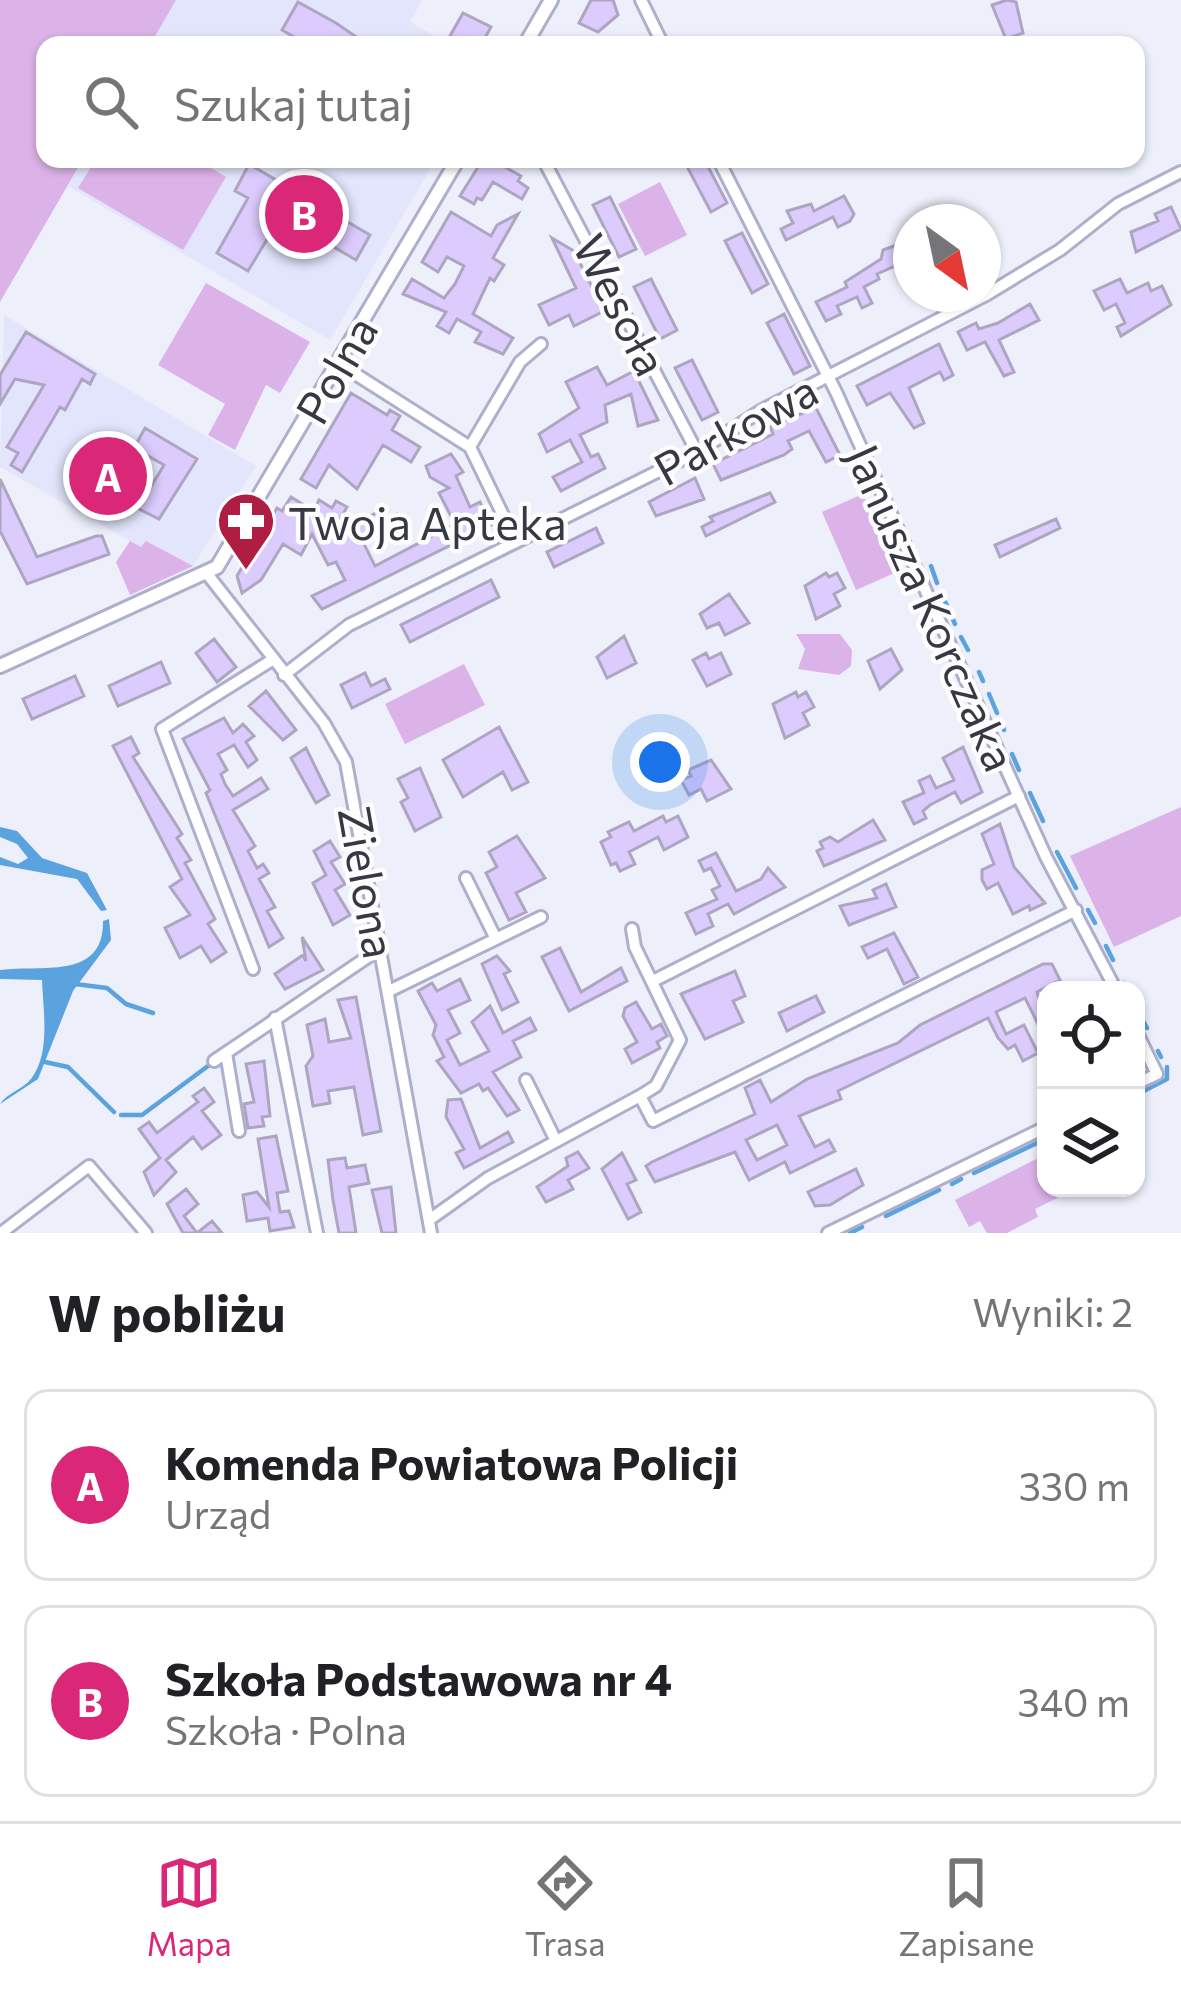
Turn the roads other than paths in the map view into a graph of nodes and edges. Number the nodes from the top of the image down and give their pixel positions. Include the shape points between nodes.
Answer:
1 (551, 0) edge
2 (641, 0) edge
3 (530, 36) edge
4 (659, 36) edge
5 (453, 168) edge
6 (548, 168) edge
7 (723, 168) edge
8 (1181, 172) edge
9 (541, 344) dead end
10 (338, 363) junction
11 (828, 377) junction
12 (470, 447) junction
13 (697, 452) junction
14 (516, 542) junction
15 (208, 574) junction
16 (272, 660) junction
17 (0, 666) edge
18 (284, 675) junction
19 (1019, 796) junction
20 (466, 878) dead end
21 (1076, 910) junction
22 (541, 917) dead end
23 (632, 929) dead end
24 (496, 939) junction
25 (381, 948) junction
26 (253, 969) dead end
27 (653, 981) junction
28 (1112, 981) edge
29 (389, 991) junction
30 (275, 1018) junction
31 (1145, 1049) edge
32 (226, 1053) junction
33 (214, 1061) dead end
34 (526, 1080) dead end
35 (1145, 1080) edge
36 (640, 1096) junction
37 (239, 1131) dead end
38 (1037, 1131) edge
39 (556, 1141) junction
40 (430, 1226) edge
41 (1, 1233) edge
42 (146, 1233) edge
43 (316, 1233) edge
44 (828, 1233) edge

1 - 3 street
2 - 4 street
5 - 10 street, Polna
6 - 13 street, Wesoła
7 - 11 street, Janusza Korczaka
8 - 11 street, Parkowa via 1118,204 1024,274
9 - 12 street via 520,362
10 - 12 street
10 - 15 street, Polna
11 - 13 street, Parkowa
11 - 19 street, Janusza Korczaka
12 - 14 street
13 - 14 street, Parkowa
14 - 18 street, Parkowa via 350,625
15 - 16 street, Zielona
15 - 17 street
16 - 18 street, Zielona
16 - 26 street via 163,729
18 - 25 street, Zielona via 346,762
19 - 21 street, Janusza Korczaka
19 - 27 street
20 - 24 street
21 - 28 street, Janusza Korczaka
21 - 36 street via 653,1121
22 - 24 street
23 - 27 street
24 - 29 street
25 - 29 street, Zielona
25 - 30 street
27 - 36 street via 680,1040 656,1086
29 - 40 street, Zielona
30 - 32 street
30 - 43 street
31 - 35 street via 1157,1074
32 - 33 street
32 - 37 street
34 - 39 street
36 - 39 street
38 - 44 street
39 - 40 street via 488,1178
41 - 42 street via 89,1166

